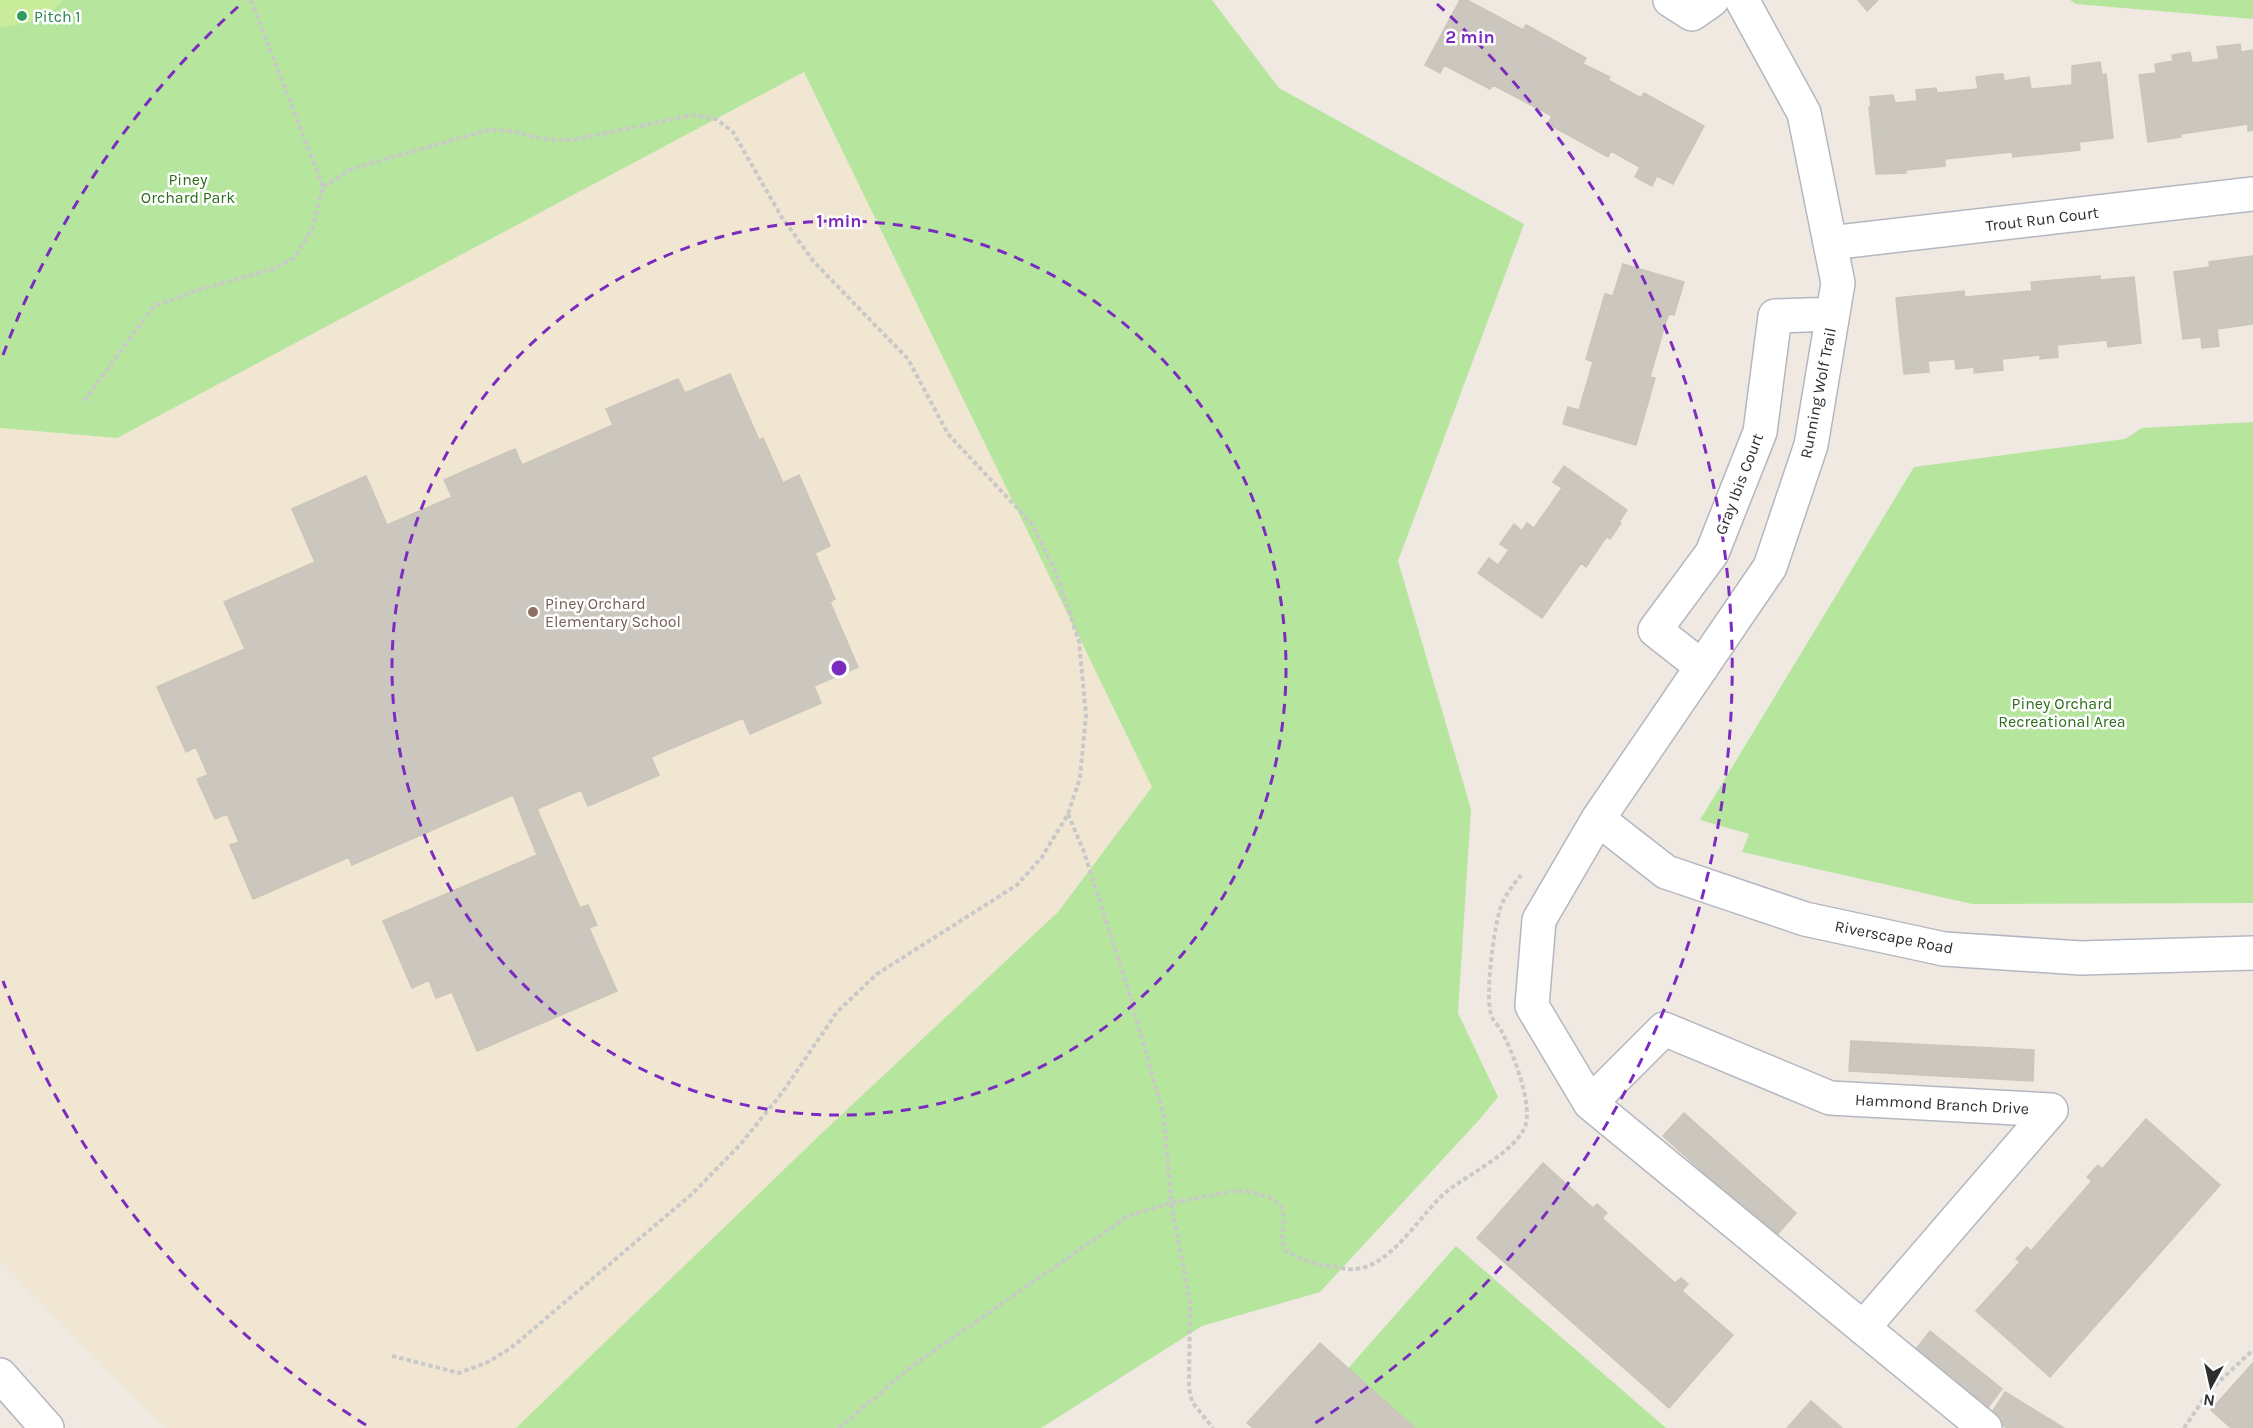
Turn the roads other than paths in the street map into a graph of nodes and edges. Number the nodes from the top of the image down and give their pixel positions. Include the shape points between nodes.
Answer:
1 (1670, 0) edge
2 (1712, 0) edge
3 (1742, 0) edge
4 (2253, 194) edge
5 (1830, 243) junction
6 (1833, 314) junction
7 (1702, 667) junction
8 (1598, 819) junction
9 (2253, 954) edge
10 (1590, 1103) junction
11 (1863, 1329) junction
12 (0, 1375) edge
13 (46, 1428) edge
14 (1984, 1428) edge

1 - 2 street via 1692,14
3 - 5 street, Running Wolf Trail via 1804,113
4 - 5 street, Trout Run Court
5 - 6 street, Running Wolf Trail via 1838,283
6 - 7 street, Running Wolf Trail via 1811,446 1770,567
6 - 7 street, Gray Ibis Court via 1775,316 1760,432 1712,553 1655,630
7 - 8 street, Running Wolf Trail
8 - 9 street, Riverscape Road via 1666,872 1805,919 1944,949 2081,958
8 - 10 street via 1539,920 1532,1006
10 - 11 street
10 - 11 street, Hammond Branch Drive via 1664,1029 1830,1098 2051,1110
11 - 14 street
12 - 13 street

